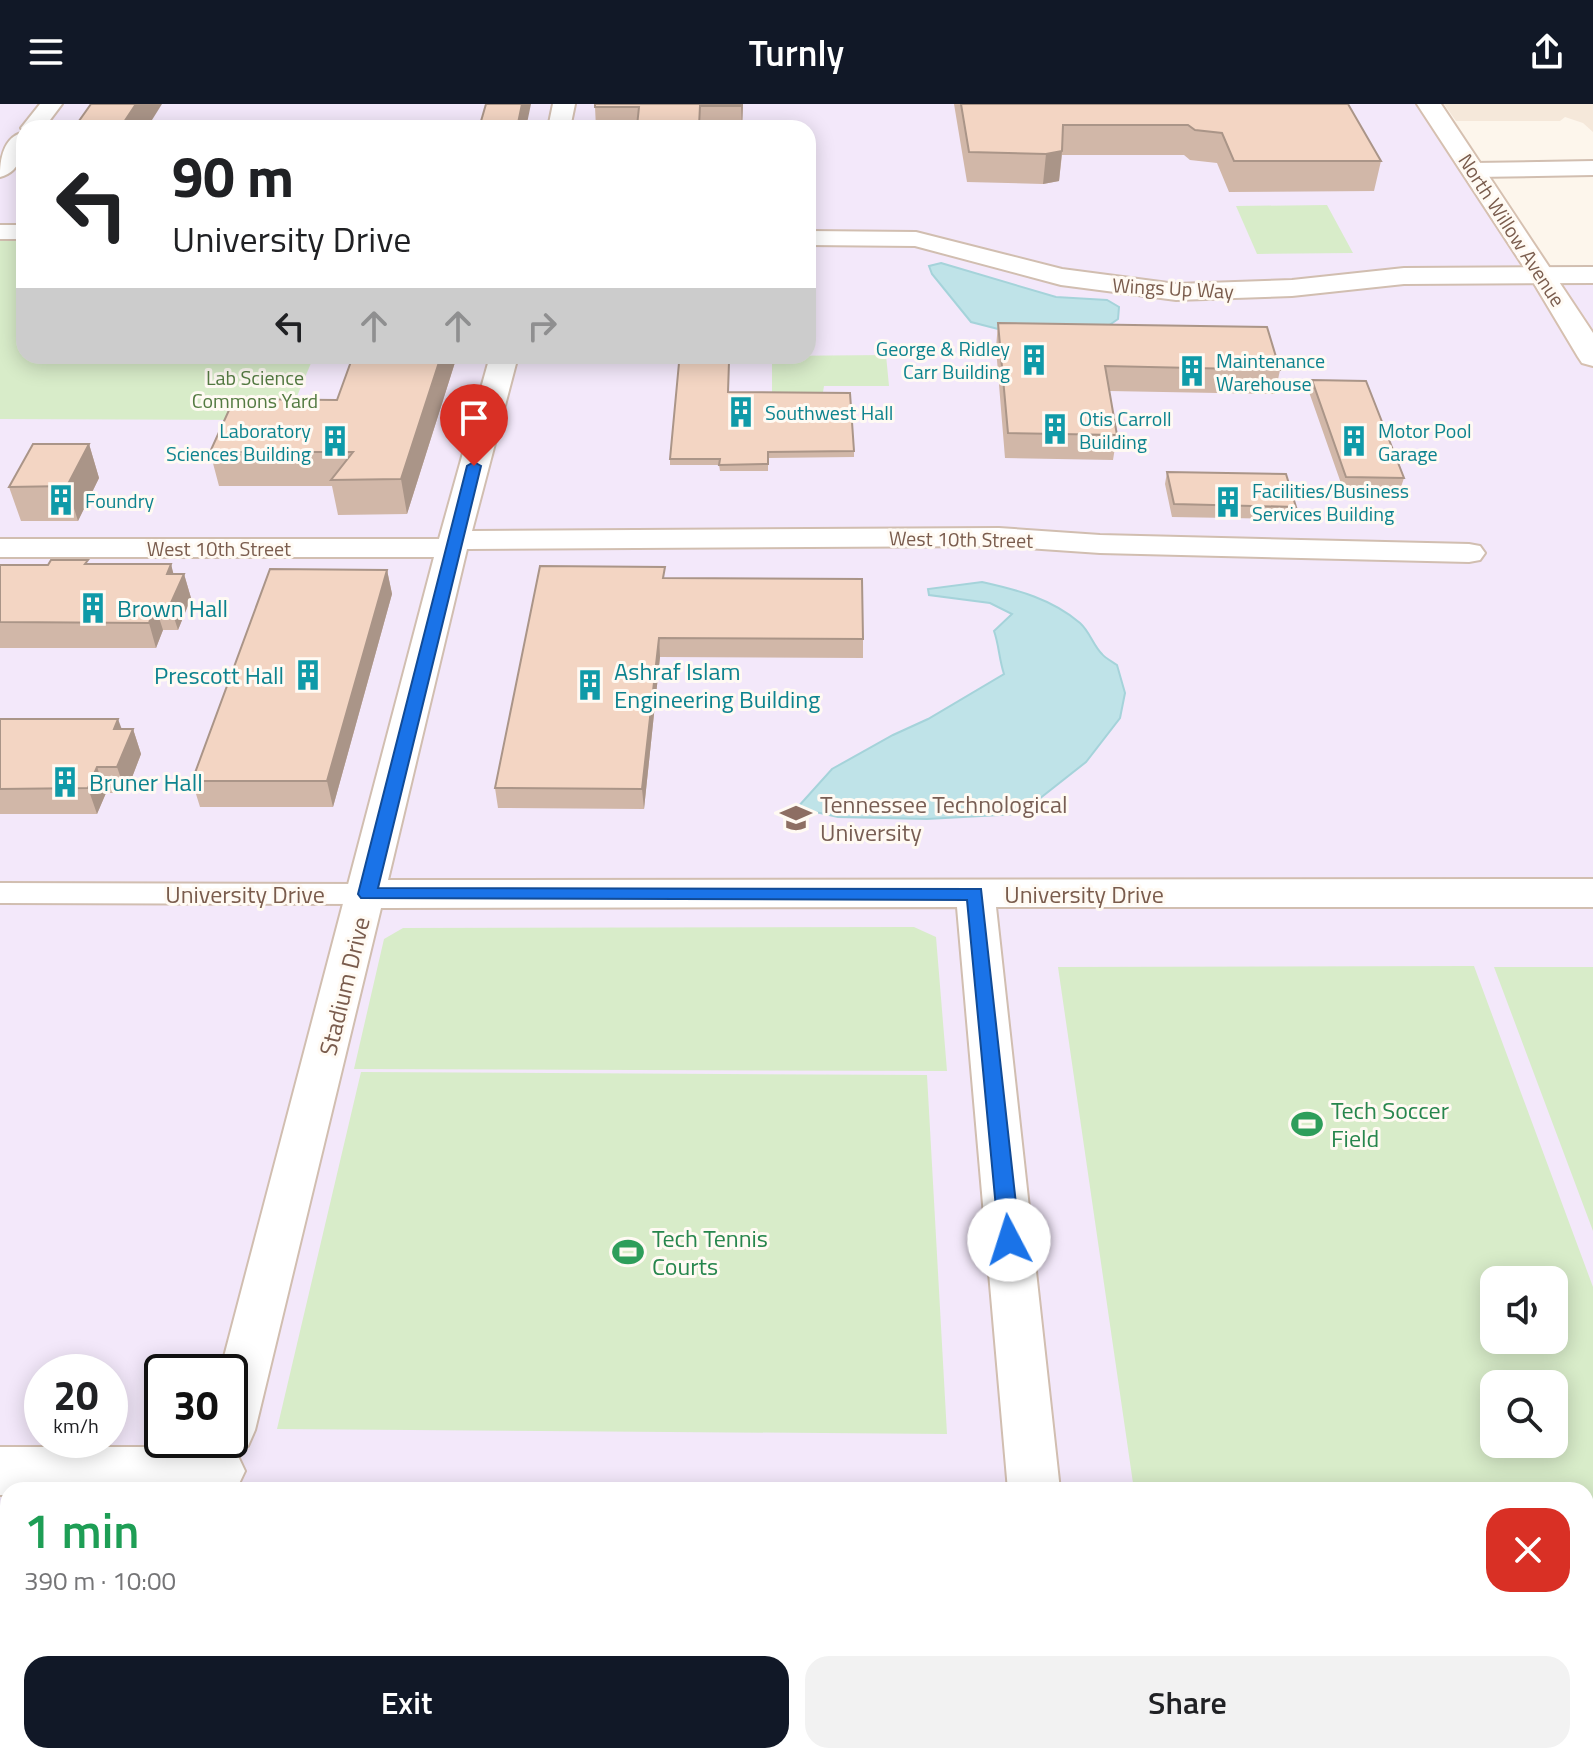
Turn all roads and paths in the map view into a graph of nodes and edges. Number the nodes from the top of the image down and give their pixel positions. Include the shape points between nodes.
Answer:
1 (51, 104) edge
2 (1429, 104) edge
3 (38, 120) edge
4 (16, 149) edge
5 (1593, 168) edge
6 (0, 170) edge
7 (1474, 170) junction
8 (816, 238) edge
9 (1543, 275) junction
10 (1593, 275) edge
11 (1593, 357) edge
12 (502, 364) edge
13 (446, 544) junction
14 (0, 548) edge
15 (1469, 553) dead end
16 (0, 893) edge
17 (1593, 893) edge
18 (367, 894) junction
19 (975, 894) junction
20 (248, 1360) edge
21 (223, 1458) edge
22 (0, 1471) edge
23 (1033, 1482) edge

1 - 3 street
2 - 7 main road, North Willow Avenue
4 - 6 street
5 - 7 street
7 - 9 main road, North Willow Avenue
8 - 9 street, Wings Up Way via 916,239 1061,277 1176,292 1278,289 1404,276
9 - 10 street, Wings Up Way
9 - 11 main road, North Willow Avenue
12 - 13 street, Stadium Drive
13 - 14 street, West 10th Street
13 - 15 street, West 10th Street via 999,537
13 - 18 street, Stadium Drive
16 - 18 street, University Drive
17 - 19 street, University Drive
18 - 19 street, University Drive
18 - 20 street, Stadium Drive
19 - 23 street
21 - 22 street

